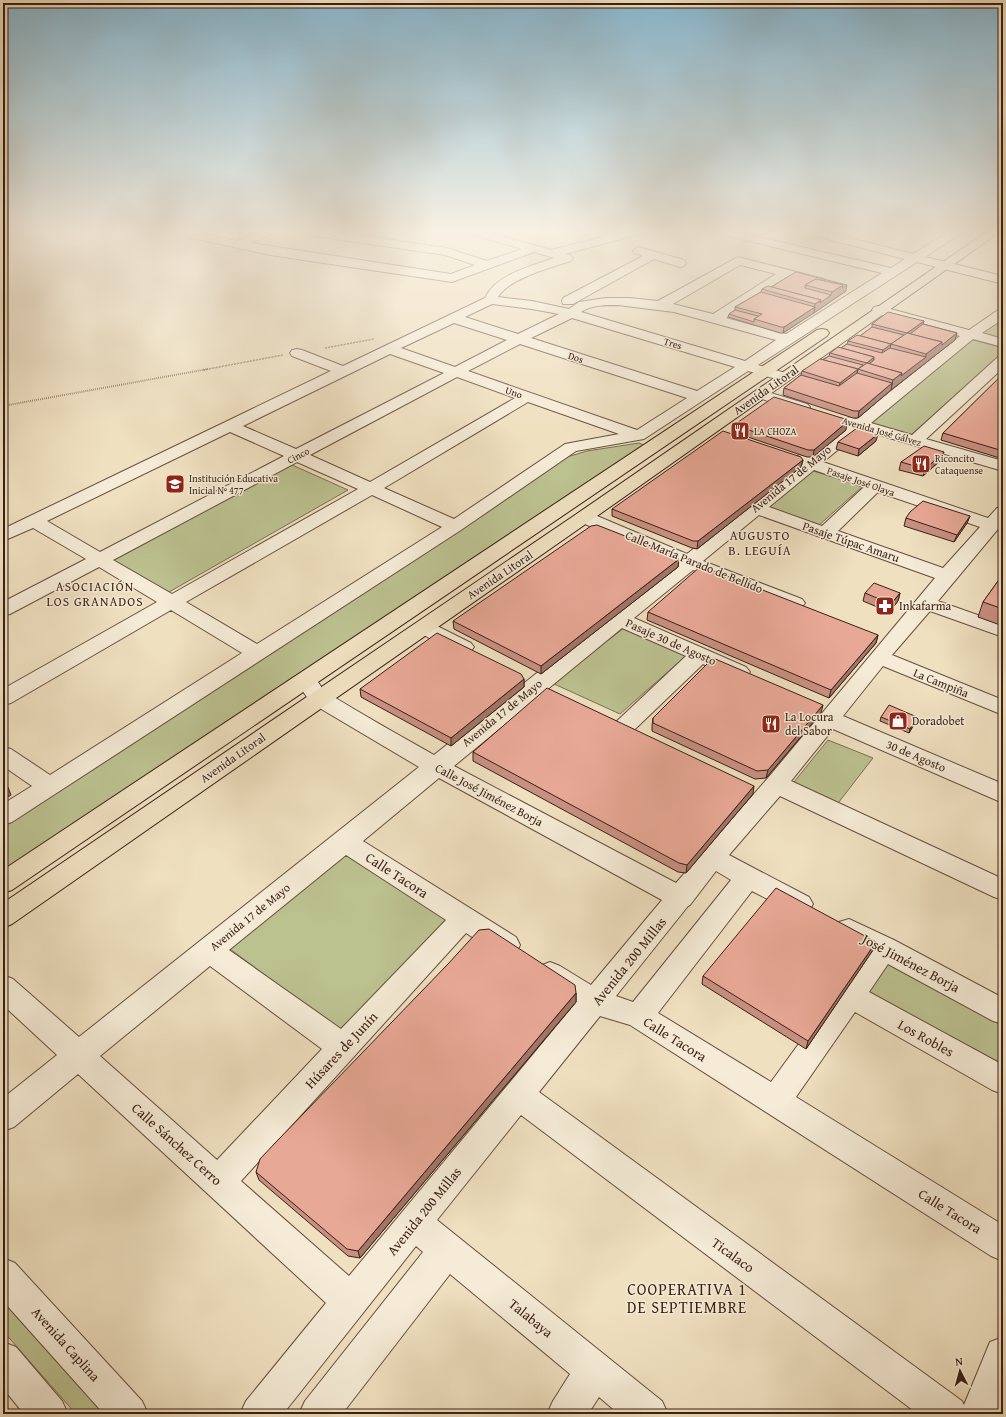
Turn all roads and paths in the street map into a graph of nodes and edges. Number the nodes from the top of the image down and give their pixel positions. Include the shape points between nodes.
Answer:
1 (573, 297) edge
2 (675, 297) edge
3 (749, 297) edge
4 (844, 297) edge
5 (876, 297) edge
6 (892, 297) edge
7 (490, 300) joint
8 (661, 305) junction
9 (552, 308) junction
10 (879, 310) junction
11 (572, 313) junction
12 (1003, 313) edge
13 (453, 318) junction
14 (715, 319) junction
15 (970, 335) junction
16 (379, 338) dead end
17 (519, 339) junction
18 (788, 339) junction
19 (1003, 344) edge
20 (390, 349) junction
21 (296, 353) junction
22 (1003, 360) edge
23 (746, 366) junction
24 (343, 371) junction
25 (456, 372) junction
26 (764, 372) junction
27 (784, 377) junction
28 (761, 394) junction
29 (527, 397) junction
30 (699, 397) junction
31 (3, 406) edge
32 (814, 411) edge
33 (836, 418) edge
34 (606, 425) junction
35 (859, 425) junction
36 (230, 426) junction
37 (708, 430) junction
38 (638, 436) junction
39 (730, 437) edge
40 (916, 440) junction
41 (570, 447) junction
42 (297, 455) junction
43 (789, 456) edge
44 (811, 464) junction
45 (1003, 466) edge
46 (875, 486) junction
47 (370, 489) junction
48 (756, 508) junction
49 (584, 517) junction
50 (997, 518) edge
51 (34, 521) junction
52 (455, 526) junction
53 (825, 533) junction
54 (3, 536) edge
55 (99, 560) junction
56 (690, 562) junction
57 (947, 576) junction
58 (169, 602) junction
59 (926, 603) junction
60 (3, 610) edge
61 (813, 610) edge
62 (619, 619) junction
63 (424, 627) junction
64 (1003, 631) edge
65 (884, 645) junction
66 (258, 653) junction
67 (700, 654) junction
68 (481, 656) edge
69 (516, 674) edge
70 (756, 679) edge
71 (538, 684) junction
72 (313, 689) junction
73 (558, 694) edge
74 (3, 698) edge
75 (1003, 708) edge
76 (826, 711) junction
77 (605, 716) edge
78 (625, 726) junction
79 (646, 736) edge
80 (3, 755) edge
81 (436, 766) junction
82 (50, 786) junction
83 (762, 788) junction
84 (1003, 794) edge
85 (3, 816) edge
86 (344, 841) junction
87 (712, 858) junction
88 (748, 876) junction
89 (3, 883) edge
90 (1003, 890) edge
91 (681, 898) junction
92 (3, 917) edge
93 (464, 918) junction
94 (884, 948) junction
95 (208, 950) junction
96 (3, 987) edge
97 (849, 995) junction
98 (595, 1002) junction
99 (1003, 1012) edge
100 (639, 1016) junction
101 (344, 1048) junction
102 (79, 1055) junction
103 (1003, 1080) edge
104 (518, 1095) junction
105 (775, 1102) junction
106 (3, 1117) edge
107 (218, 1182) junction
108 (414, 1223) junction
109 (1003, 1244) edge
110 (447, 1250) junction
111 (3, 1275) edge
112 (351, 1302) junction
113 (1003, 1355) edge
114 (3, 1360) edge
115 (595, 1369) junction
116 (49, 1414) edge
117 (129, 1414) edge
118 (259, 1414) edge
119 (318, 1414) edge
120 (566, 1414) edge
121 (649, 1414) edge
122 (949, 1414) edge
123 (979, 1414) edge

1 - 9 street
2 - 8 street
3 - 14 street
4 - 18 street, Avenida Litoral
5 - 26 main road, Avenida Litoral
6 - 10 main road, Avenida Litoral
7 - 9 street, Tres
7 - 13 street
8 - 11 street, Cinco via 604,301 582,305
8 - 14 street, Cinco
9 - 11 street, Tres
10 - 15 street
10 - 27 main road, Avenida Litoral
11 - 17 street, Cinco
11 - 23 street, Tres
12 - 15 street, Avenida 17 de Mayo
13 - 17 street, Dos
13 - 20 street
14 - 18 street, Cinco
15 - 19 street
15 - 35 street, Avenida 17 de Mayo
16 - 21 path
17 - 25 street, Cinco
17 - 30 street, Dos
18 - 23 street, Avenida Litoral
20 - 24 street
20 - 25 street, Uno
21 - 24 street
21 - 31 path
22 - 40 street
23 - 26 street, Tres
23 - 30 street, Avenida Litoral
24 - 36 street
25 - 29 street, Uno
25 - 42 street, Cinco
26 - 27 street, Tres
26 - 72 main road, Avenida Litoral
27 - 28 main road, Avenida Litoral
28 - 32 street
28 - 37 main road, Avenida Litoral
29 - 34 street, Uno
29 - 47 street
30 - 38 street, Avenida Litoral
33 - 35 street, Avenida José Gálvez
34 - 38 street, Uno
34 - 41 street
35 - 40 street, Avenida José Gálvez
35 - 44 street, Avenida 17 de Mayo
36 - 42 street
36 - 51 street
37 - 39 street
37 - 49 main road, Avenida Litoral
38 - 41 street, Avenida Litoral
40 - 45 street, Avenida José Gálvez
41 - 52 street, Avenida Litoral
42 - 47 street
42 - 55 street, Cinco
43 - 44 street, Pasaje José Olaya
44 - 46 street, Pasaje José Olaya
44 - 48 street, Avenida 17 de Mayo
46 - 50 street, Pasaje José Olaya
46 - 53 street
47 - 52 street
47 - 58 street
48 - 53 street, Pasaje Túpac Amaru
48 - 56 street, Avenida 17 de Mayo
49 - 56 street, Calle María Parado de Bellido
49 - 63 main road, Avenida Litoral
50 - 57 street, Avenida 200 Millas
51 - 54 street
51 - 55 street
52 - 66 street, Avenida Litoral
53 - 57 street, Pasaje Túpac Amaru
55 - 58 street
55 - 60 street, Cinco
56 - 61 street, Calle María Parado de Bellido
56 - 62 street, Avenida 17 de Mayo
57 - 59 street, Avenida 200 Millas
58 - 66 street
58 - 74 street
59 - 64 street
59 - 65 street, Avenida 200 Millas
62 - 67 street, Pasaje 30 de Agosto
62 - 71 street, Avenida 17 de Mayo
63 - 68 street
63 - 72 main road, Avenida Litoral
65 - 75 street, La Campiña
65 - 76 street, Avenida 200 Millas
66 - 82 street, Avenida Litoral
67 - 70 street, Pasaje 30 de Agosto
67 - 78 street
69 - 71 street
71 - 73 street
71 - 81 street, Avenida 17 de Mayo
72 - 81 street, Calle José Jiménez Borja
72 - 89 main road, Avenida Litoral
72 - 92 main road, Avenida Litoral
76 - 83 street, Avenida 200 Millas
76 - 84 street, 30 de Agosto
77 - 78 street
78 - 79 street
80 - 82 street
81 - 86 street, Avenida 17 de Mayo
81 - 91 street, Calle José Jiménez Borja
82 - 85 street, Avenida Litoral
83 - 87 street, Avenida 200 Millas
83 - 90 street
86 - 93 street, Calle Tacora
86 - 95 street, Avenida 17 de Mayo
87 - 88 street, José Jiménez Borja
87 - 91 street, Avenida 200 Millas
88 - 94 street, José Jiménez Borja
88 - 100 street
91 - 98 street, Avenida 200 Millas
93 - 98 street, Calle Tacora
93 - 101 street, Húsares de Junín
94 - 97 street
94 - 99 street, José Jiménez Borja
95 - 101 street
95 - 102 street, Avenida 17 de Mayo
96 - 102 street, Calle Sánchez Cerro
97 - 103 street, Los Robles
97 - 105 street
98 - 100 street, Calle Tacora
98 - 104 street, Avenida 200 Millas
100 - 105 street, Calle Tacora
101 - 107 street, Húsares de Junín
102 - 106 street, Avenida 17 de Mayo
102 - 107 street, Calle Sánchez Cerro
104 - 108 street, Avenida 200 Millas
104 - 122 street, Ticalaco
105 - 109 street, Calle Tacora
107 - 112 street, Calle Sánchez Cerro
108 - 110 street, Talabaya
108 - 112 street, Avenida 200 Millas
110 - 115 street, Talabaya
110 - 119 street
111 - 117 street, Avenida Caplina
112 - 118 street, Avenida 200 Millas
113 - 123 street
114 - 116 street
115 - 120 street
115 - 121 street, Talabaya

